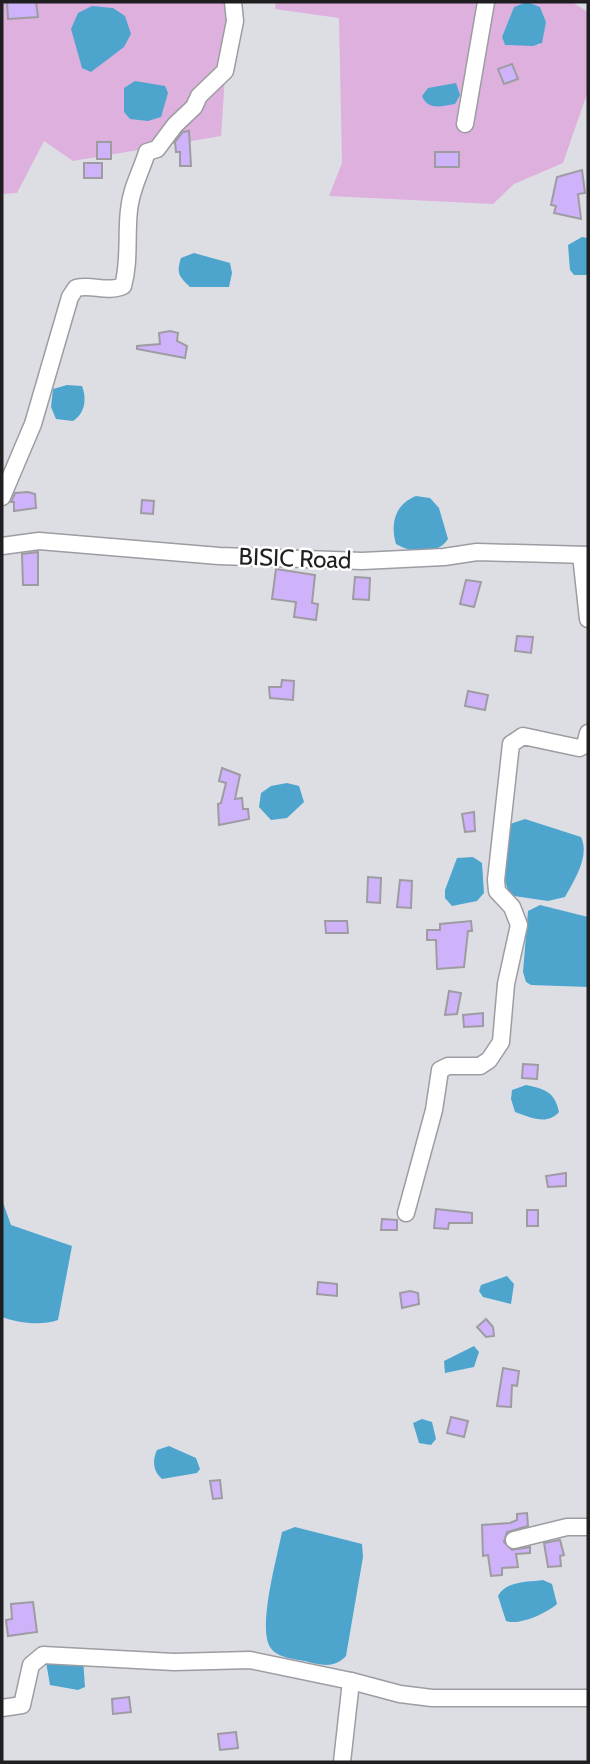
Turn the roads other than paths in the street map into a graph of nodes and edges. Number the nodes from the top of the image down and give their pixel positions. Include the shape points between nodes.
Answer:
1 (233, 2) edge
2 (486, 2) edge
3 (465, 124) dead end
4 (2, 497) edge
5 (2, 546) edge
6 (584, 555) edge
7 (588, 619) edge
8 (588, 733) edge
9 (407, 1213) dead end
10 (588, 1527) edge
11 (514, 1541) dead end
12 (351, 1681) junction
13 (588, 1698) edge
14 (2, 1708) edge
15 (342, 1762) edge

1 - 4 street via 225,71 157,149 147,152 133,184 123,286 116,290 76,288 70,298 33,424
2 - 3 street
5 - 6 street, BISIC Road via 39,541 219,556 362,561 477,552
6 - 7 street
8 - 9 street via 585,745 579,748 523,736 511,744 496,880 497,891 512,907 519,925 506,984 501,1042 480,1066 440,1070
10 - 11 street via 567,1527
12 - 13 street via 432,1698
12 - 14 street via 250,1661 43,1655 31,1665 22,1705
12 - 15 street

